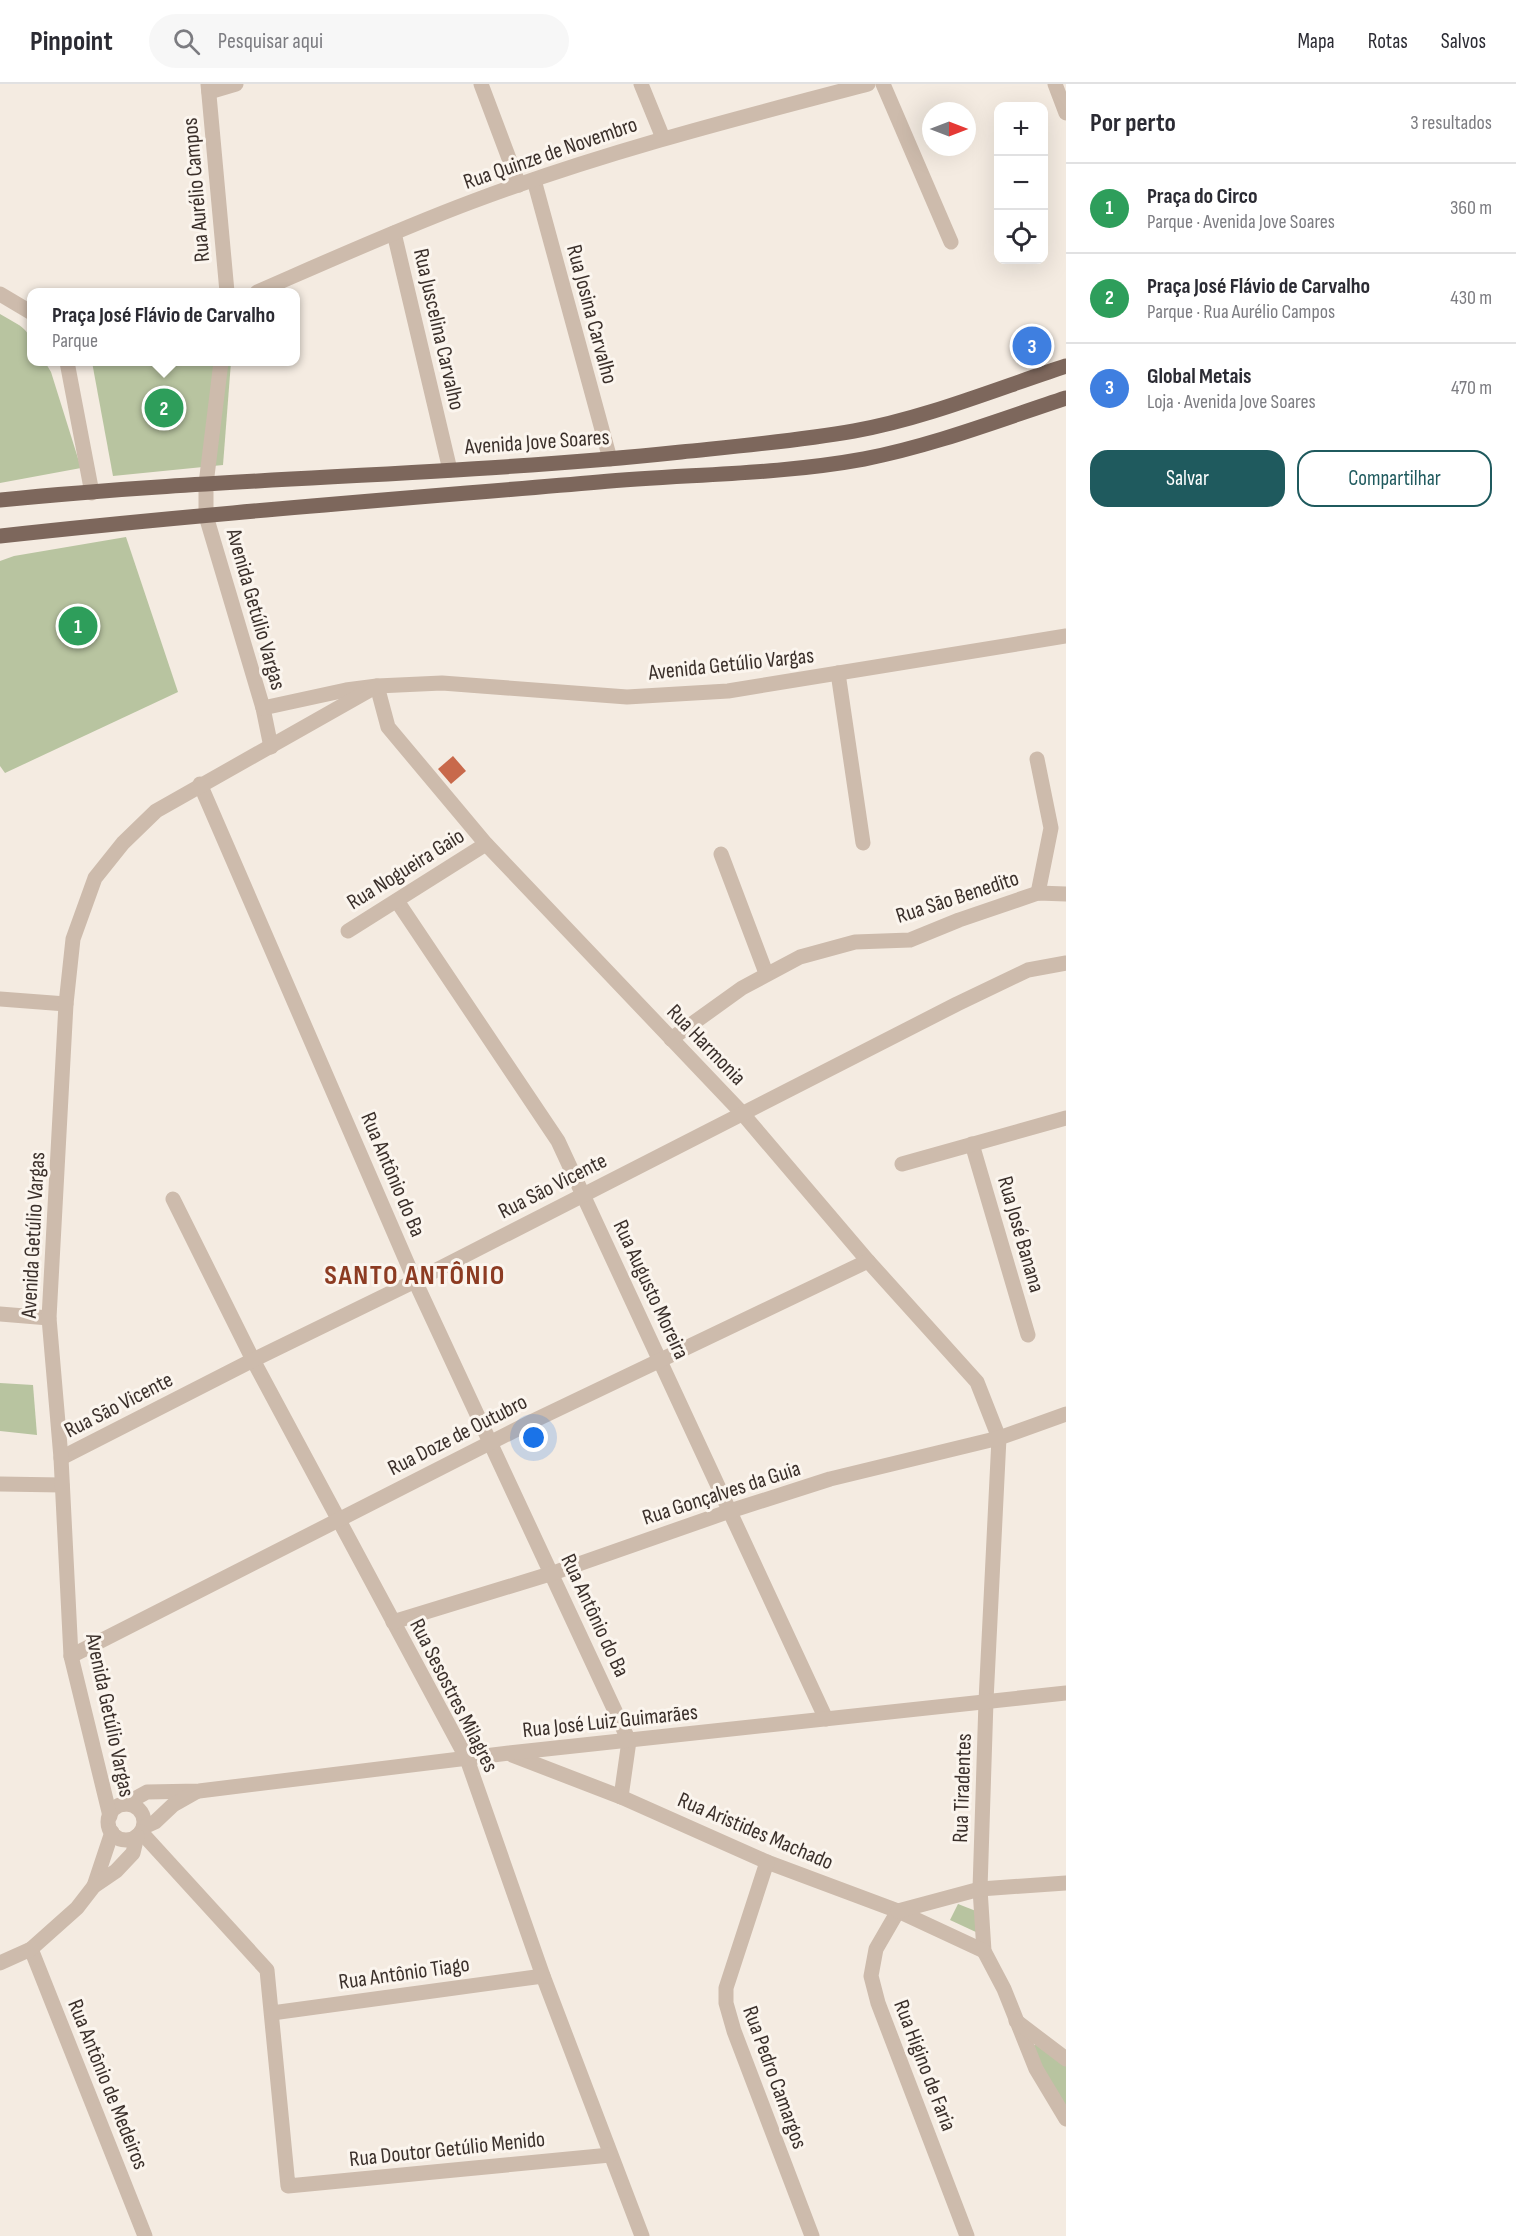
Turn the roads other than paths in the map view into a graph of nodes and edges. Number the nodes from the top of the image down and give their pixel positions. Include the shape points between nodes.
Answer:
1 (236, 84) edge
2 (481, 84) edge
3 (641, 84) edge
4 (868, 84) edge
5 (883, 84) edge
6 (1055, 84) edge
7 (208, 88) edge
8 (1066, 113) edge
9 (663, 138) junction
10 (526, 182) junction
11 (394, 233) junction
12 (951, 242) dead end
13 (227, 288) edge
14 (266, 288) edge
15 (0, 294) edge
16 (27, 310) edge
17 (67, 366) edge
18 (221, 366) edge
19 (1066, 366) edge
20 (1066, 398) edge
21 (610, 459) junction
22 (450, 470) junction
23 (206, 484) junction
24 (92, 493) junction
25 (0, 500) edge
26 (206, 516) junction
27 (0, 536) edge
28 (1066, 636) edge
29 (838, 673) junction
30 (377, 686) junction
31 (262, 708) junction
32 (271, 747) junction
33 (1037, 759) dead end
34 (200, 784) junction
35 (863, 843) dead end
36 (486, 844) junction
37 (721, 854) dead end
38 (1038, 892) junction
39 (1066, 894) edge
40 (397, 901) junction
41 (348, 931) dead end
42 (1066, 963) edge
43 (766, 973) junction
44 (0, 999) edge
45 (66, 1004) junction
46 (671, 1039) junction
47 (742, 1113) junction
48 (1066, 1118) edge
49 (972, 1144) junction
50 (902, 1164) dead end
51 (583, 1194) junction
52 (173, 1199) dead end
53 (868, 1261) junction
54 (416, 1281) junction
55 (0, 1314) edge
56 (49, 1318) junction
57 (1028, 1335) dead end
58 (253, 1360) junction
59 (660, 1360) junction
60 (1066, 1414) edge
61 (999, 1438) junction
62 (490, 1443) junction
63 (61, 1458) junction
64 (0, 1484) edge
65 (62, 1485) junction
66 (730, 1511) junction
67 (338, 1520) junction
68 (553, 1573) junction
69 (393, 1622) junction
70 (71, 1656) junction
71 (1066, 1693) edge
72 (986, 1701) junction
73 (826, 1719) junction
74 (629, 1741) junction
75 (509, 1754) junction
76 (466, 1759) junction
77 (199, 1791) junction
78 (621, 1797) junction
79 (125, 1804) junction
80 (110, 1816) junction
81 (112, 1832) junction
82 (141, 1832) junction
83 (767, 1862) junction
84 (1066, 1882) edge
85 (94, 1886) junction
86 (980, 1889) junction
87 (898, 1911) junction
88 (31, 1949) junction
89 (984, 1951) junction
90 (0, 1963) edge
91 (543, 1976) junction
92 (272, 2013) junction
93 (1016, 2021) junction
94 (1066, 2059) edge
95 (1066, 2119) edge
96 (610, 2155) junction
97 (145, 2236) edge
98 (642, 2236) edge
99 (812, 2236) edge
100 (967, 2236) edge

1 - 7 street
2 - 10 street, Rua Josina Carvalho
3 - 9 street
4 - 9 street, Rua Quinze de Novembro
5 - 12 street
6 - 8 street
7 - 13 street, Rua Aurélio Campos
9 - 10 street, Rua Quinze de Novembro
10 - 11 street, Rua Quinze de Novembro
10 - 21 street, Rua Josina Carvalho
11 - 14 street, Rua Quinze de Novembro
11 - 22 street, Rua Juscelina Carvalho
15 - 16 street
17 - 24 street
18 - 23 street
19 - 21 main road, Avenida Jove Soares via 914,417 855,431
20 - 26 main road, Avenida Jove Soares via 864,459 770,471
21 - 22 main road, Avenida Jove Soares
22 - 23 main road, Avenida Jove Soares
23 - 24 main road, Avenida Jove Soares
23 - 26 street, Avenida Getúlio Vargas
24 - 25 main road, Avenida Jove Soares
26 - 27 main road, Avenida Jove Soares
26 - 31 street, Avenida Getúlio Vargas
28 - 29 street, Avenida Getúlio Vargas
29 - 30 street, Avenida Getúlio Vargas via 729,691 627,697 442,683
29 - 35 street
30 - 31 street
30 - 32 street, Avenida Getúlio Vargas
30 - 36 street, Rua Harmonia via 388,727
31 - 32 street, Avenida Getúlio Vargas
32 - 34 street, Avenida Getúlio Vargas
33 - 38 street via 1051,828
34 - 45 street, Avenida Getúlio Vargas via 156,810 94,878 73,939
34 - 54 street, Rua Antônio do Ba
36 - 40 street, Rua Nogueira Gaio
36 - 46 street, Rua Harmonia
37 - 43 street
38 - 39 street, Rua São Benedito
38 - 43 street, Rua São Benedito via 910,940 855,942 800,957
40 - 41 street, Rua Nogueira Gaio
40 - 51 street, Rua Augusto Moreira via 558,1141
42 - 47 street, Rua São Vicente via 1028,970
43 - 46 street, Rua São Benedito
44 - 45 street
45 - 56 street, Avenida Getúlio Vargas
46 - 47 street, Rua Harmonia
47 - 51 street, Rua São Vicente
47 - 53 street, Rua Harmonia
48 - 49 street
49 - 50 street
49 - 57 street, Rua José Banana
51 - 54 street, Rua São Vicente
51 - 59 street, Rua Augusto Moreira
52 - 58 street, Rua Sesostres Milagres
53 - 59 street, Rua Doze de Outubro
53 - 61 street, Rua Harmonia via 977,1382
54 - 58 street, Rua São Vicente
54 - 62 street, Rua Antônio do Ba
55 - 56 street
56 - 63 street, Avenida Getúlio Vargas
58 - 63 street, Rua São Vicente
58 - 67 street, Rua Sesostres Milagres
59 - 62 street, Rua Doze de Outubro
59 - 66 street, Rua Augusto Moreira
60 - 61 street, Rua Gonçalves da Guia
61 - 66 street, Rua Gonçalves da Guia via 830,1479
61 - 72 street, Rua Tiradentes
62 - 67 street, Rua Doze de Outubro
62 - 68 street, Rua Antônio do Ba
63 - 65 street, Avenida Getúlio Vargas
64 - 65 street
65 - 70 street, Avenida Getúlio Vargas
66 - 68 street, Rua Gonçalves da Guia
66 - 73 street, Rua Augusto Moreira
67 - 69 street, Rua Sesostres Milagres
67 - 70 street, Rua Doze de Outubro
68 - 69 street, Rua Gonçalves da Guia
68 - 74 street, Rua Antônio do Ba
69 - 76 street, Rua Sesostres Milagres
70 - 80 street, Avenida Getúlio Vargas
71 - 72 street, Rua José Luiz Guimarães
72 - 73 street, Rua José Luiz Guimarães
72 - 86 street, Rua Tiradentes
73 - 74 street, Rua José Luiz Guimarães
74 - 75 street, Rua José Luiz Guimarães
74 - 78 street
75 - 76 street, Rua José Luiz Guimarães
75 - 78 street, Rua Aristides Machado
76 - 77 street, Rua José Luiz Guimarães
76 - 91 street, Rua Sesostres Milagres
77 - 79 street, Rua José Luiz Guimarães via 147,1792
77 - 82 street via 173,1805
78 - 83 street, Rua Aristides Machado
79 - 80 street
79 - 82 street via 141,1811
80 - 81 street
81 - 82 street via 123,1839
81 - 85 street
82 - 85 street via 133,1853
82 - 92 street via 267,1970
83 - 87 street, Rua Aristides Machado
83 - 99 street, Rua Pedro Camargos via 726,1988 726,2003
84 - 86 street
85 - 88 street via 77,1908
86 - 87 street
86 - 89 street, Rua Tiradentes
87 - 89 street, Rua Aristides Machado
87 - 100 street, Rua Higino de Faria via 876,1950 871,1976
88 - 90 street
88 - 97 street, Rua Antônio de Medeiros
89 - 93 street, Rua Tiradentes
91 - 92 street, Rua Antônio Tiago
91 - 96 street, Rua Sesostres Milagres
92 - 96 street, Rua Doutor Getúlio Menido via 288,2186
93 - 94 street
93 - 95 street, Rua Tiradentes via 1036,2069
96 - 98 street, Rua Sesostres Milagres

